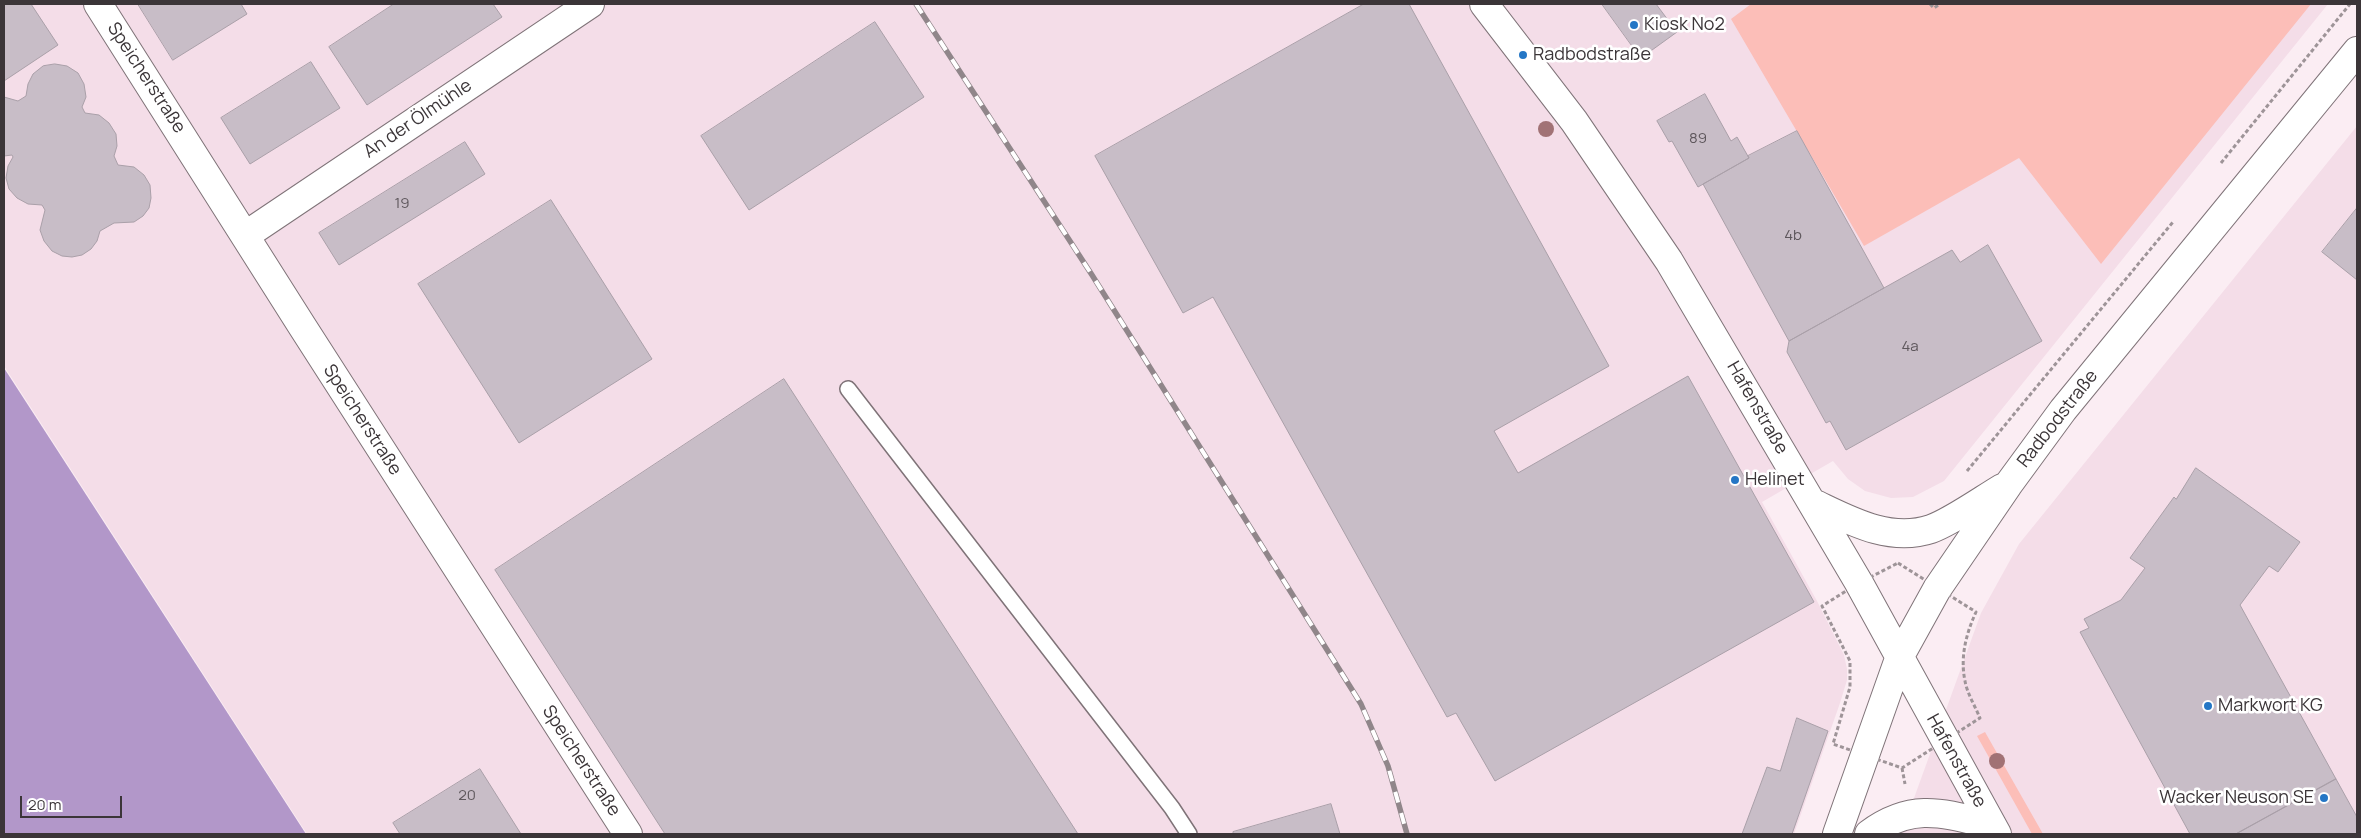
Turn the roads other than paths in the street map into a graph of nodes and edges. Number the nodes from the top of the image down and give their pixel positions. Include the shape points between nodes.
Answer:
1 (98, 4) edge
2 (590, 4) edge
3 (1484, 4) edge
4 (2357, 51) edge
5 (246, 235) junction
6 (848, 390) dead end
7 (2008, 485) junction
8 (1812, 503) junction
9 (1900, 656) junction
10 (1994, 830) edge
11 (628, 834) edge
12 (1188, 834) edge
13 (1838, 834) edge
14 (1869, 834) edge

1 - 5 street, Speicherstraße
2 - 5 street, An der Ölmühle
3 - 8 street, Hafenstraße via 1574,121 1670,261
4 - 7 street, Radbodstraße via 2063,410
5 - 11 street, Speicherstraße
6 - 12 lane via 1172,808
7 - 8 street via 1932,528 1917,532 1899,533 1858,524
7 - 9 street, Radbodstraße via 1937,589
8 - 9 street, Hafenstraße
9 - 10 street, Hafenstraße
9 - 13 street, Radbodstraße
10 - 14 street via 1941,814 1912,814 1886,822

